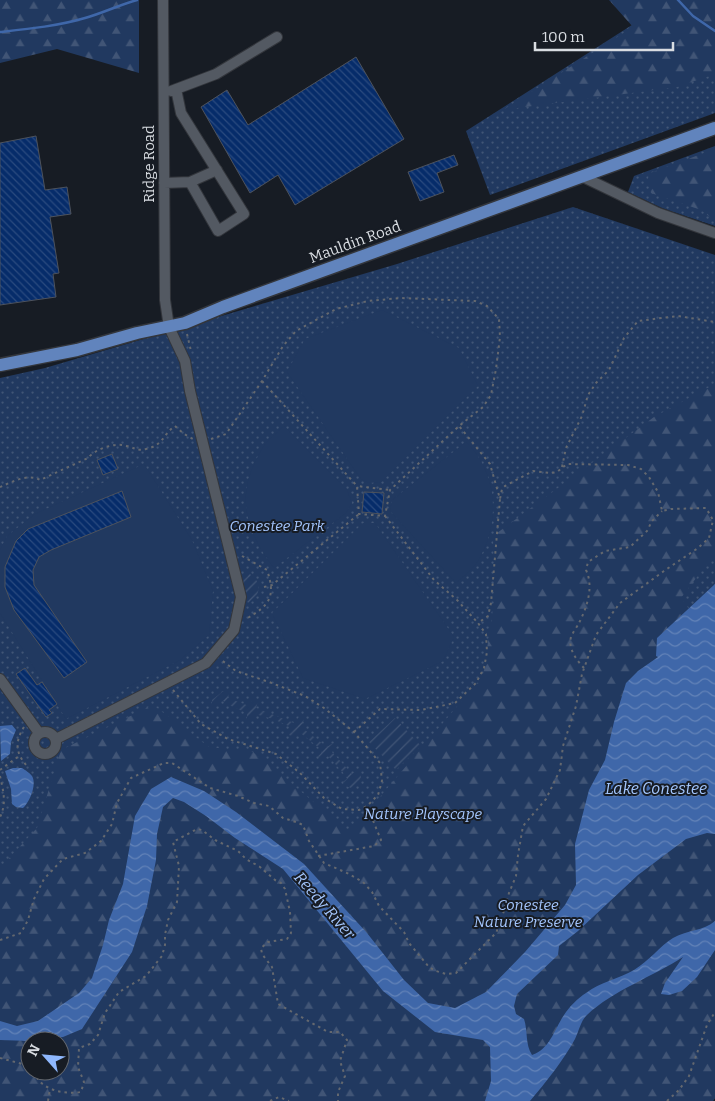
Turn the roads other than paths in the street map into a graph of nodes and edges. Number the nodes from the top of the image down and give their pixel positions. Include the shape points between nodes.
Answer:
1 (162, 0) edge
2 (277, 37) dead end
3 (176, 89) junction
4 (163, 94) junction
5 (715, 128) edge
6 (217, 170) junction
7 (581, 176) junction
8 (190, 182) junction
9 (164, 183) junction
10 (715, 233) edge
11 (169, 327) junction
12 (0, 364) edge
13 (0, 679) edge
14 (38, 733) junction
15 (56, 739) junction

1 - 4 street, Ridge Road
2 - 3 street via 216,74
3 - 4 street
3 - 6 street via 181,113
4 - 9 street, Ridge Road
5 - 7 main road, Mauldin Road
6 - 8 street
6 - 8 street via 244,214 218,231
7 - 10 street via 658,213
7 - 11 main road, Mauldin Road
8 - 9 street
9 - 11 street, Ridge Road via 165,300
11 - 12 main road, Mauldin Road via 77,350
11 - 15 street, Ridge Road via 185,361 240,598 234,630 206,663
13 - 14 street
14 - 15 street via 49,732
14 - 15 street via 33,744 41,754 53,751

